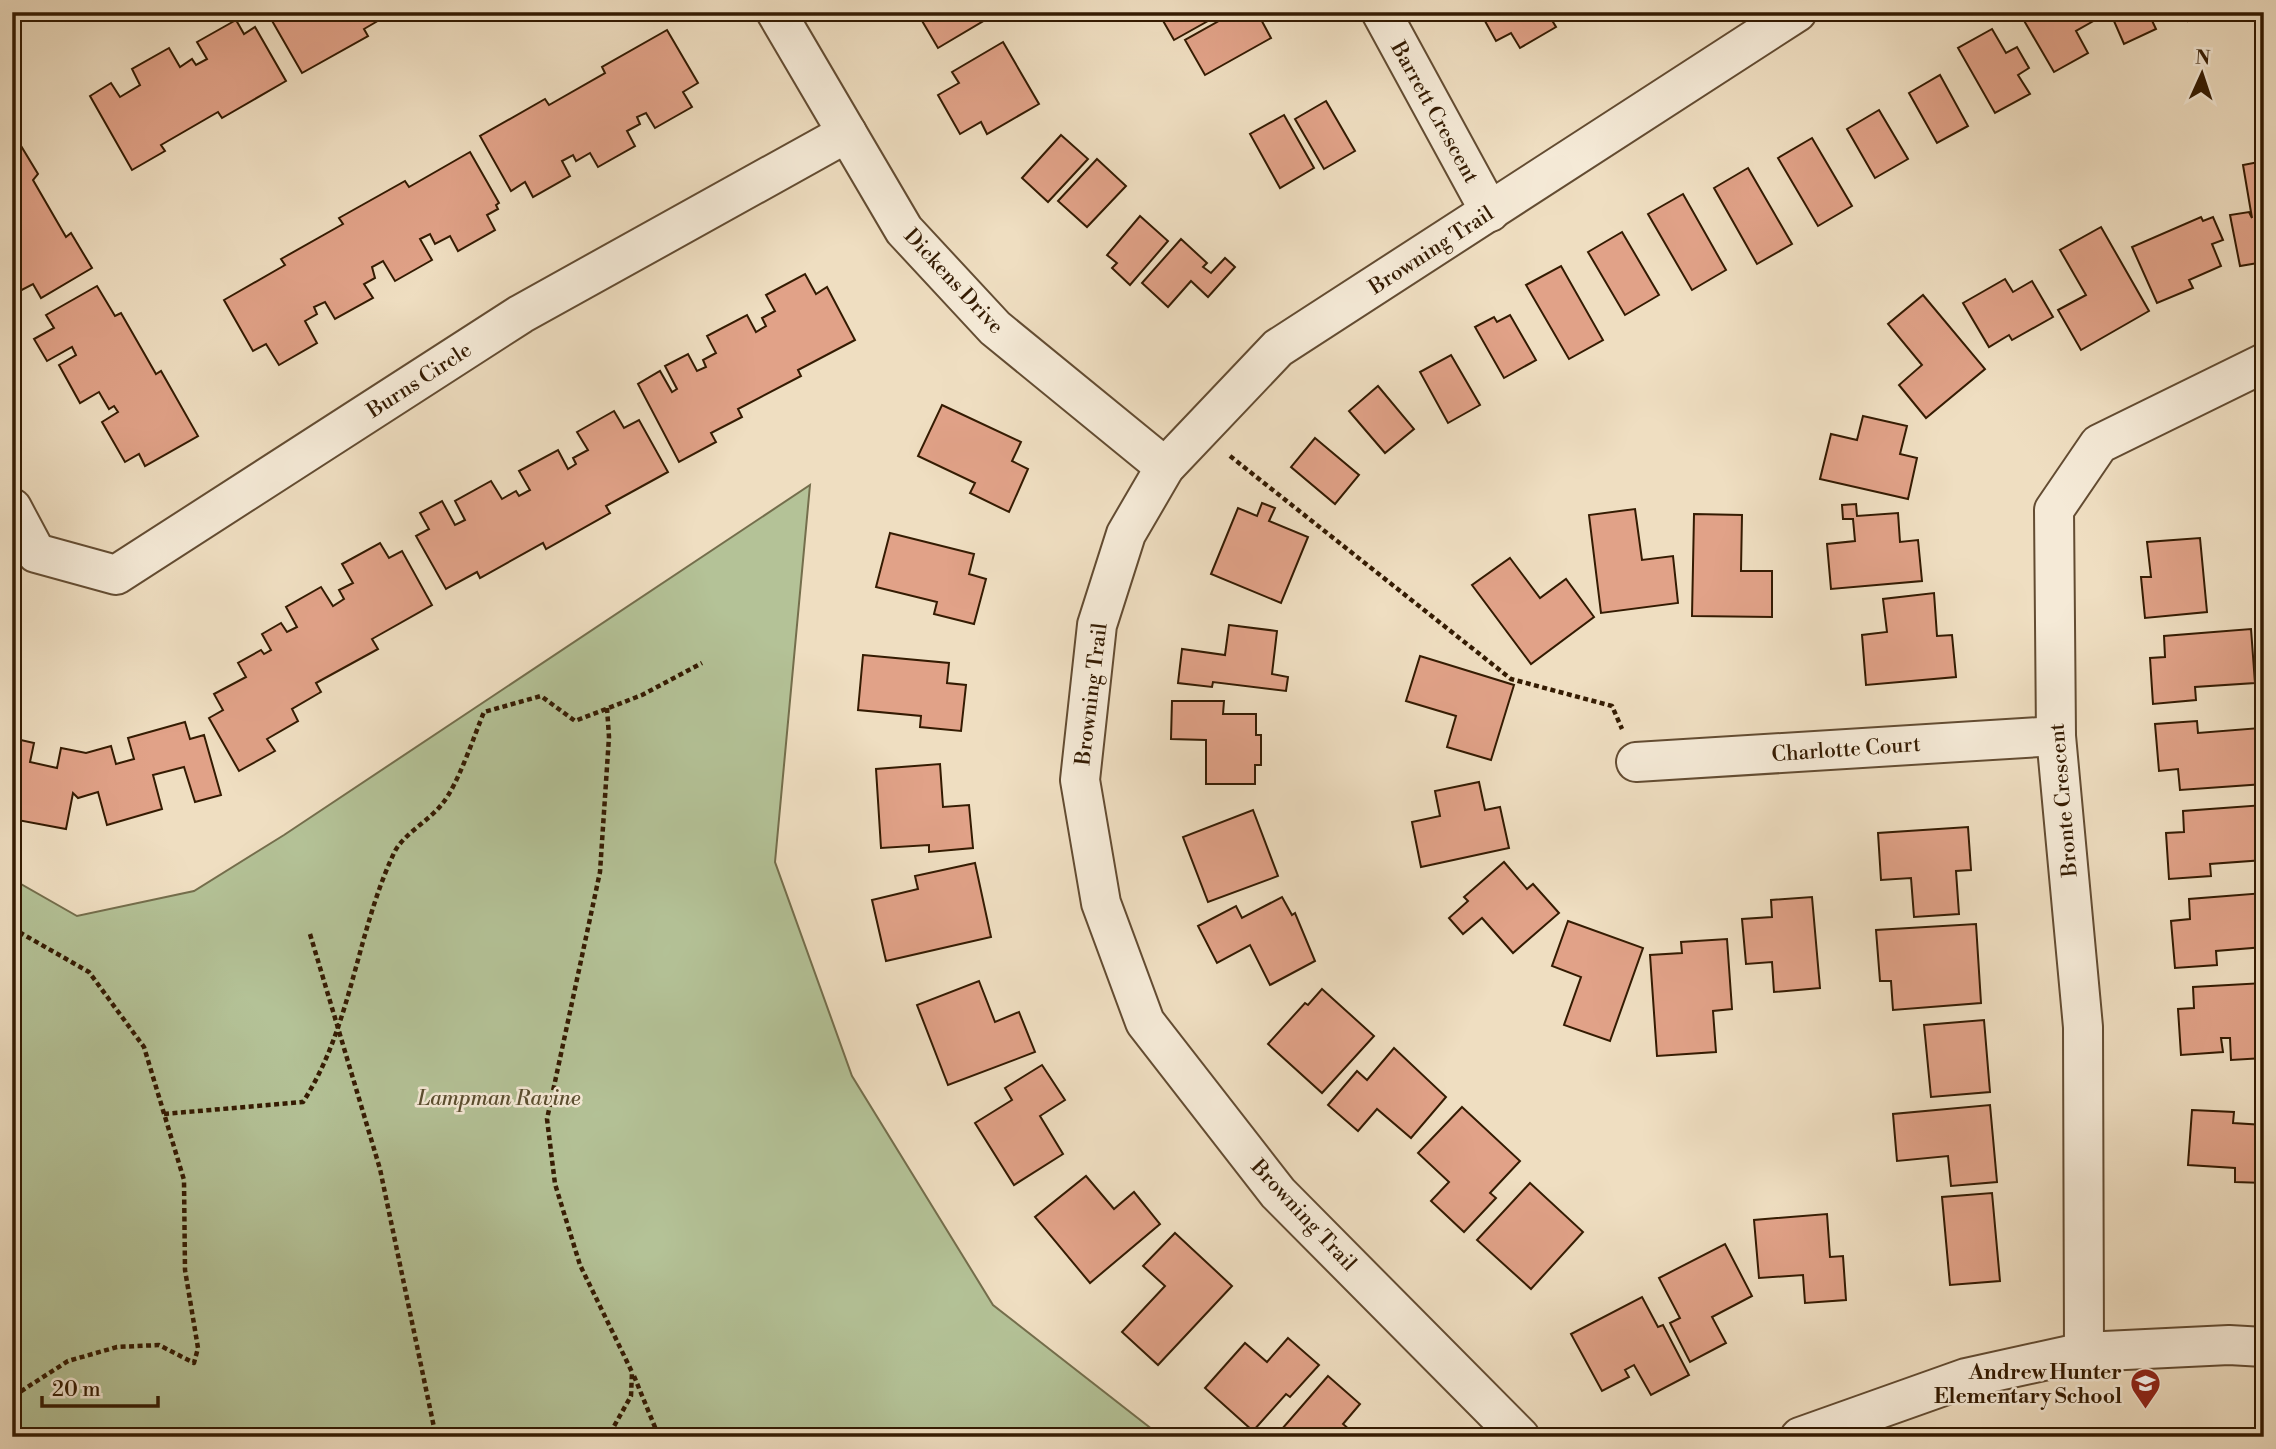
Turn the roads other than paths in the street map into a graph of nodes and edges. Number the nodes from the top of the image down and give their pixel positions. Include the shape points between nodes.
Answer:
1 (776, 12) edge
2 (1381, 12) edge
3 (1797, 12) edge
4 (846, 133) junction
5 (1490, 212) junction
6 (2264, 363) edge
7 (1165, 467) junction
8 (12, 508) edge
9 (2056, 736) junction
10 (1636, 762) road end
11 (2264, 1346) edge
12 (2084, 1352) junction
13 (1520, 1437) edge
14 (1800, 1437) edge

1 - 4 street, Dickens Drive
2 - 5 street, Barrett Crescent
3 - 5 street, Browning Trail
4 - 7 street, Dickens Drive via 904,230 995,328
4 - 8 street, Burns Circle via 522,314 116,575 36,552
5 - 7 street, Browning Trail via 1278,348
6 - 9 street, Bronte Crescent via 2099,444 2054,510
7 - 13 street, Browning Trail via 1126,534 1097,625 1080,780 1101,903 1145,1022 1270,1182
9 - 10 street, Charlotte Court
9 - 12 street, Bronte Crescent via 2083,1027
11 - 12 street
12 - 14 street via 1966,1378

